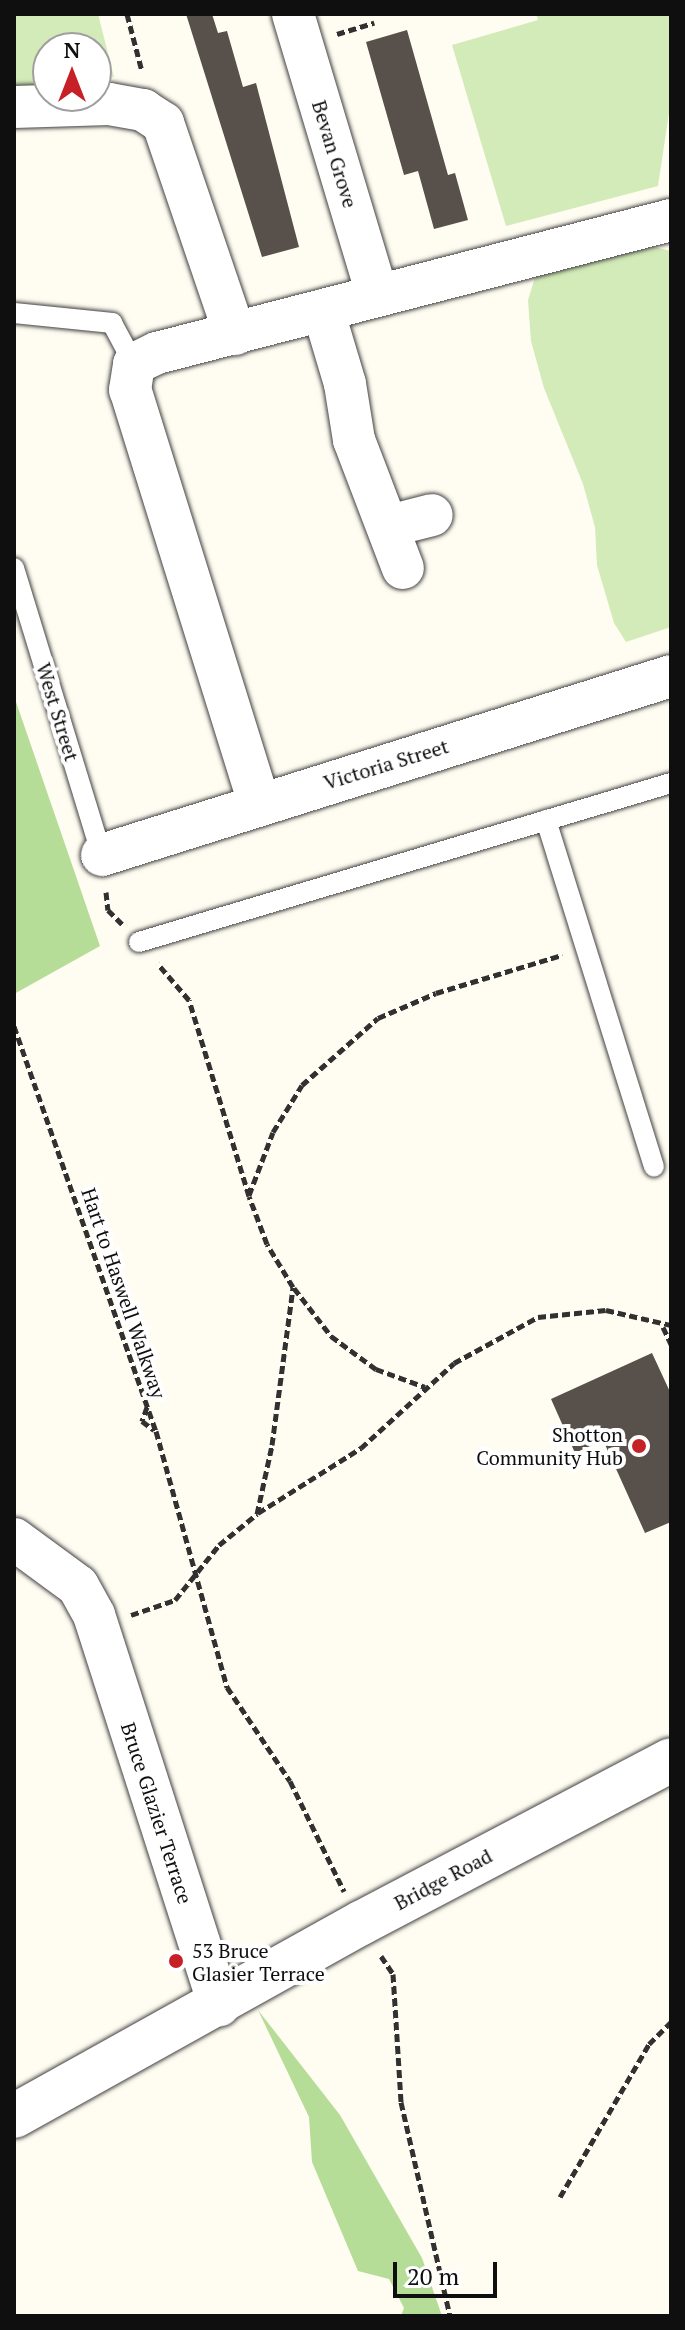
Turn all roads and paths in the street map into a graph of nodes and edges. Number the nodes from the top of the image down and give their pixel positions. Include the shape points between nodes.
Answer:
1 (310, 19) edge
2 (374, 23) dead end
3 (14, 107) edge
4 (671, 220) edge
5 (377, 294) junction
6 (323, 310) junction
7 (14, 313) edge
8 (235, 334) junction
9 (134, 364) junction
10 (432, 515) dead end
11 (389, 526) junction
12 (14, 568) edge
13 (403, 568) dead end
14 (671, 676) edge
15 (671, 783) edge
16 (259, 803) junction
17 (546, 820) junction
18 (102, 855) junction
19 (139, 942) junction
20 (586, 948) junction
21 (14, 1026) edge
22 (654, 1167) dead end
23 (249, 1196) junction
24 (293, 1287) junction
25 (671, 1325) edge
26 (662, 1326) junction
27 (671, 1344) edge
28 (425, 1387) junction
29 (257, 1514) junction
30 (14, 1539) edge
31 (195, 1574) junction
32 (97, 1627) junction
33 (671, 1760) edge
34 (219, 2005) junction
35 (671, 2022) edge
36 (14, 2116) edge
37 (560, 2197) dead end

1 - 2 path via 331,36
1 - 5 street, Bevan Grove
3 - 8 street via 109,104 143,110 163,123
4 - 5 street
5 - 6 street
6 - 8 street
6 - 11 street via 345,384 354,440
7 - 9 lane via 112,323
8 - 9 street
9 - 16 street via 130,390
10 - 11 street
11 - 13 street
12 - 18 lane, West Street
14 - 16 street, Victoria Street
15 - 17 lane
16 - 18 street, Victoria Street
17 - 19 lane
17 - 20 lane
18 - 19 path via 108,910
19 - 23 path via 189,1000
20 - 22 lane
20 - 23 path via 436,993 378,1018 302,1085 273,1132
21 - 31 path, Hart to Haswell Walkway via 156,1431
23 - 24 path via 267,1244
24 - 28 path via 331,1336 376,1369
24 - 29 path via 272,1445
25 - 26 path
26 - 27 path
26 - 28 path via 606,1310 538,1317 454,1363
28 - 29 path via 361,1448
29 - 31 path via 219,1545
30 - 32 street, Bruce Glazier Terrace via 78,1586
31 - 32 path via 175,1600
32 - 34 street, Bruce Glazier Terrace
33 - 34 street, Bridge Road via 605,1791
34 - 36 street
35 - 37 path via 649,2044

